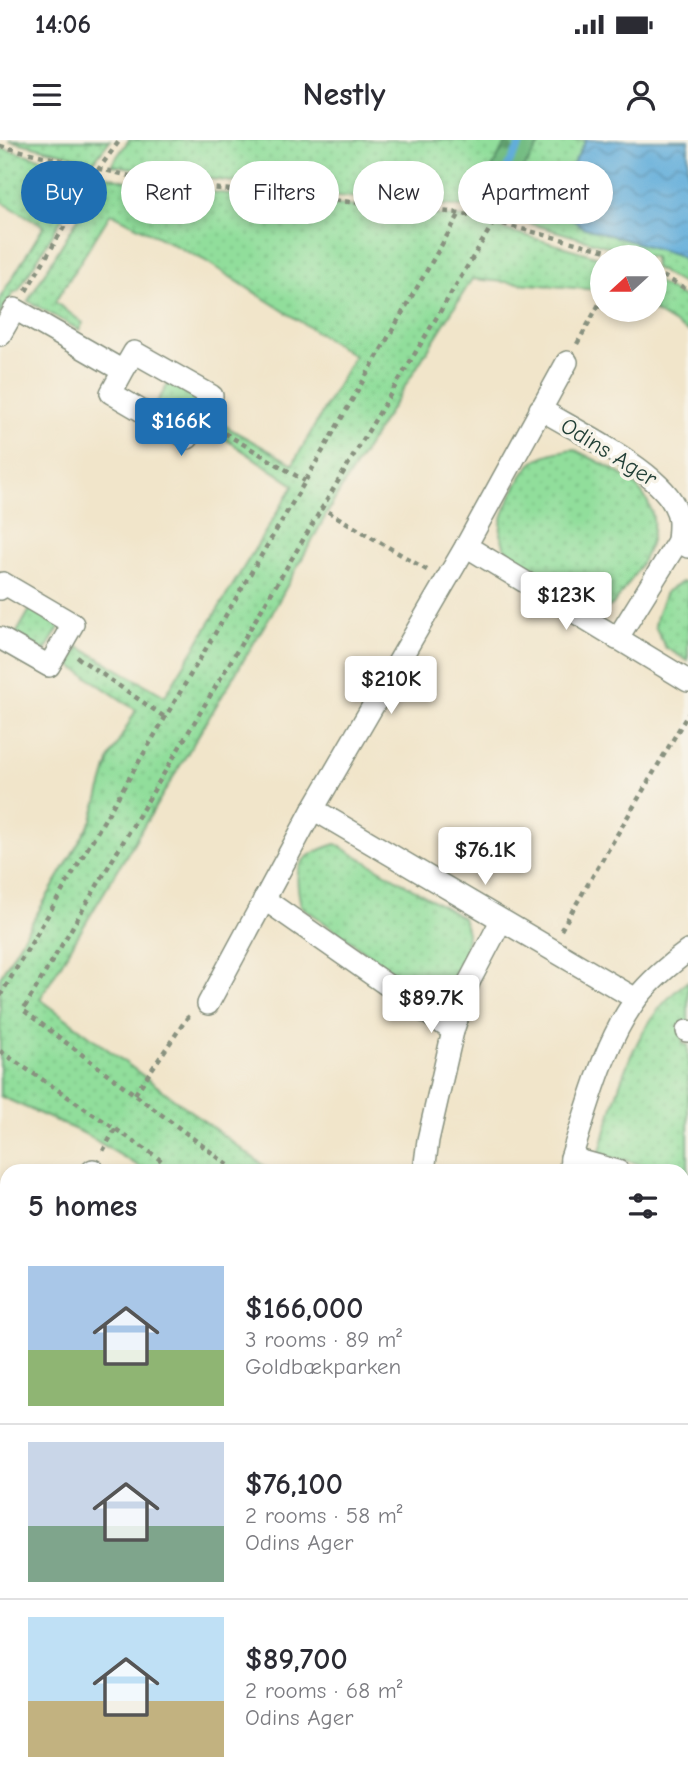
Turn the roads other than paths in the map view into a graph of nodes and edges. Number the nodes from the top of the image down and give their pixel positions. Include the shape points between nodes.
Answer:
1 (0, 335) edge
2 (567, 362) road end
3 (123, 371) junction
4 (540, 409) junction
5 (683, 544) edge
6 (466, 546) junction
7 (0, 589) edge
8 (0, 638) edge
9 (617, 639) junction
10 (688, 681) edge
11 (313, 809) junction
12 (264, 899) junction
13 (501, 921) junction
14 (688, 951) edge
15 (636, 999) junction
16 (208, 1004) road end
17 (453, 1031) junction
18 (425, 1164) edge
19 (570, 1164) edge

1 - 3 street via 15,309
2 - 4 street, Odins Ager
3 - 3 street via 111,393 188,438 212,396 134,352
4 - 5 street, Odins Ager via 664,488 675,506
4 - 6 street, Odins Ager
5 - 9 street, Odins Ager
6 - 9 street
6 - 11 street, Odins Ager
7 - 8 street via 3,583 74,624 49,666
9 - 10 street
11 - 12 street, Odins Ager
11 - 13 street
12 - 16 street, Odins Ager
12 - 17 street
13 - 15 street
13 - 17 street via 469,982
14 - 15 street
15 - 19 street via 614,1036
17 - 18 street

